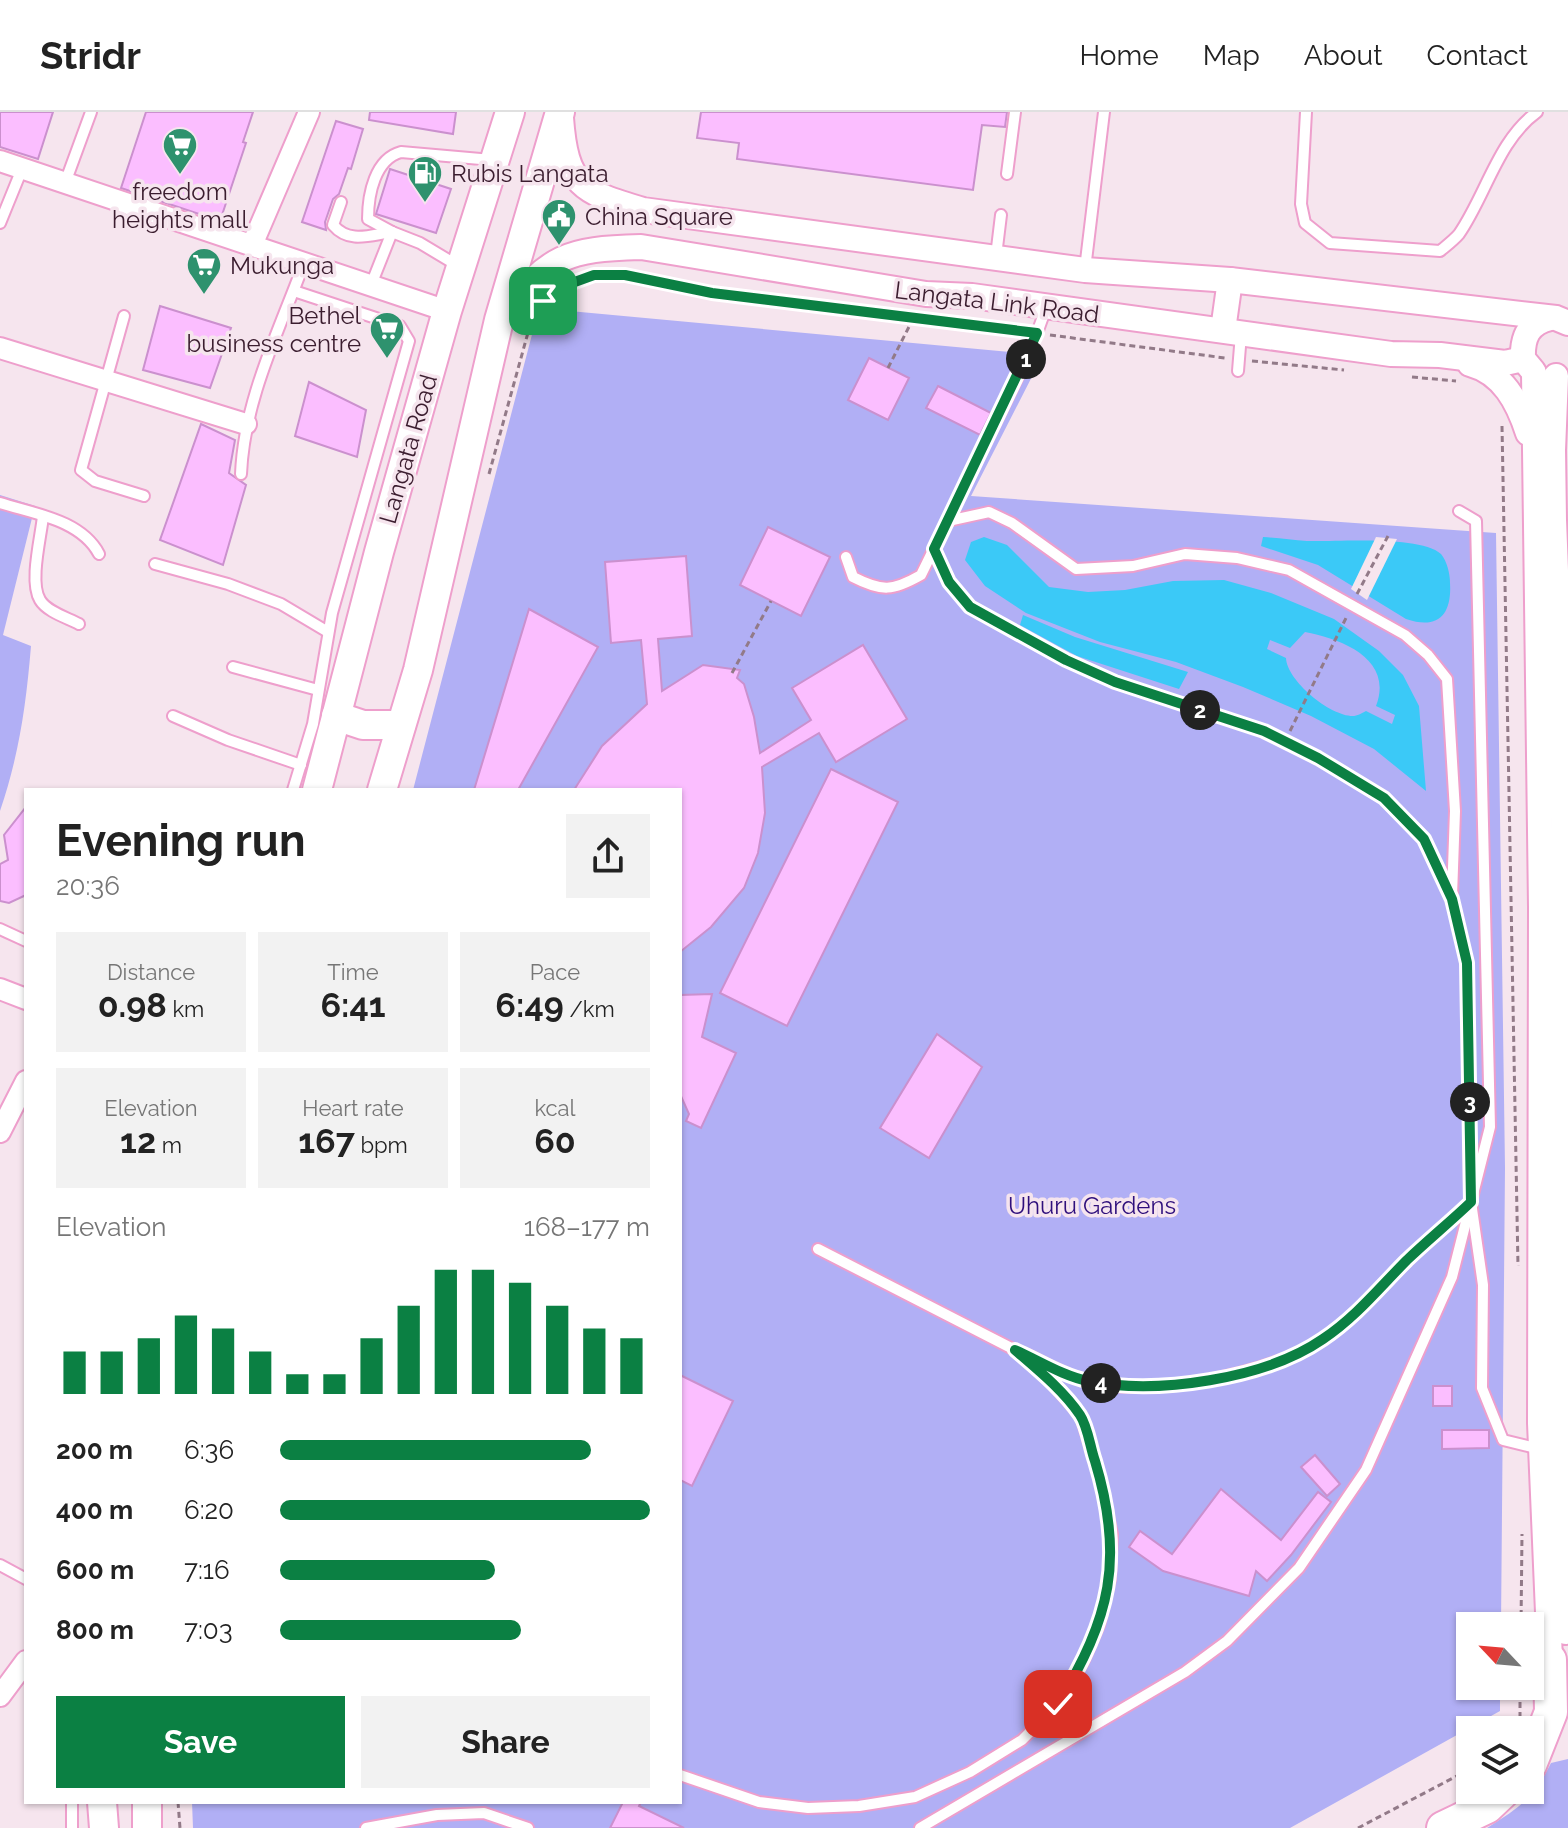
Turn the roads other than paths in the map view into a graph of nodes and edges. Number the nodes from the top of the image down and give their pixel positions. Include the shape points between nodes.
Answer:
1 (91, 112) edge
2 (309, 112) edge
3 (510, 112) edge
4 (560, 112) edge
5 (1015, 112) edge
6 (1104, 112) edge
7 (1306, 112) edge
8 (1537, 112) edge
9 (0, 161) edge
10 (494, 161) junction
11 (22, 169) junction
12 (1007, 174) dead end
13 (65, 183) junction
14 (341, 202) dead end
15 (1001, 215) dead end
16 (0, 223) edge
17 (392, 232) junction
18 (252, 245) junction
19 (996, 258) junction
20 (304, 263) junction
21 (460, 267) junction
22 (1085, 270) junction
23 (1230, 280) junction
24 (371, 285) junction
25 (294, 291) junction
26 (1046, 307) junction
27 (447, 311) junction
28 (124, 316) dead end
29 (499, 320) junction
30 (1562, 320) edge
31 (1232, 331) junction
32 (0, 348) edge
33 (1440, 355) junction
34 (1239, 365) road end
35 (1550, 373) edge
36 (105, 381) junction
37 (246, 424) junction
38 (1544, 454) junction
39 (241, 474) dead end
40 (144, 496) dead end
41 (0, 503) edge
42 (1459, 511) dead end
43 (43, 516) junction
44 (948, 521) junction
45 (351, 543) junction
46 (934, 549) junction
47 (379, 552) junction
48 (99, 554) dead end
49 (846, 557) dead end
50 (155, 564) dead end
51 (79, 624) dead end
52 (328, 632) junction
53 (233, 667) dead end
54 (318, 690) junction
55 (173, 716) dead end
56 (336, 716) junction
57 (401, 725) junction
58 (301, 765) junction
59 (294, 788) edge
60 (318, 788) edge
61 (383, 788) edge
62 (1452, 899) junction
63 (0, 929) edge
64 (24, 940) edge
65 (0, 989) edge
66 (24, 998) edge
67 (24, 1085) edge
68 (0, 1132) edge
69 (1471, 1202) junction
70 (818, 1249) dead end
71 (1015, 1350) junction
72 (1552, 1450) junction
73 (0, 1565) edge
74 (24, 1578) edge
75 (1562, 1622) edge
76 (1561, 1662) edge
77 (24, 1664) edge
78 (0, 1696) edge
79 (1544, 1730) edge
80 (682, 1776) edge
81 (72, 1804) edge
82 (102, 1804) edge
83 (147, 1804) edge
84 (1490, 1804) edge
85 (72, 1828) edge
86 (104, 1828) edge
87 (147, 1828) edge
88 (366, 1828) edge
89 (528, 1828) edge
90 (920, 1828) edge
91 (1443, 1828) edge

1 - 13 lane
2 - 18 street
3 - 10 main road, Langata Road
4 - 19 street, Langata Link Road via 562,147 574,176 595,194 643,210
4 - 29 main road
5 - 12 lane
6 - 22 lane
7 - 8 lane via 1301,204 1305,223 1330,243 1440,251 1458,235 1506,149
9 - 11 street
10 - 17 lane via 390,155 368,200 368,219
10 - 21 main road, Langata Road
11 - 13 street
11 - 16 lane
13 - 18 street
14 - 17 lane via 333,225 342,233 354,238
15 - 19 lane
17 - 21 lane
17 - 24 lane
18 - 20 street
19 - 22 street, Langata Link Road
20 - 24 street
20 - 25 lane
21 - 27 main road, Langata Road
22 - 23 street, Langata Link Road
23 - 30 street, Langata Link Road
23 - 31 street
24 - 27 street
25 - 37 lane
25 - 45 lane via 400,326 409,341
26 - 29 street, Langata Link Road via 926,294 641,247 594,248 546,267
26 - 31 street, Langata Link Road
26 - 44 lane
27 - 47 main road, Langata Road
28 - 36 lane
29 - 57 main road
30 - 35 street via 1535,323 1523,347
31 - 33 street, Langata Link Road via 1391,354
31 - 34 lane
32 - 36 street
33 - 35 street, Langata Link Road
33 - 38 street via 1480,367 1502,382
35 - 38 street
35 - 38 street via 1561,408
36 - 37 street
36 - 40 lane via 81,470 95,481
37 - 39 lane
38 - 72 street via 1541,907
41 - 43 lane
42 - 69 lane via 1476,521 1490,1127
43 - 48 lane via 80,530
43 - 51 lane via 35,581 40,600
44 - 46 lane
44 - 62 lane via 989,512 1076,569 1133,566 1185,554 1289,570 1405,635 1447,679 1455,811
45 - 47 lane
45 - 52 lane
46 - 49 lane via 921,575 884,589 853,577
46 - 62 lane via 949,582 970,607 1021,636 1115,682 1264,731 1384,798 1424,839
47 - 56 main road, Langata Road
50 - 52 lane via 281,604
52 - 54 lane
53 - 54 lane
54 - 58 lane
55 - 58 lane
56 - 57 main road via 363,725
56 - 60 main road, Langata Road
57 - 61 main road
58 - 59 lane
62 - 69 lane via 1467,963
63 - 64 lane
65 - 66 street
67 - 68 street
69 - 71 lane via 1359,1311 1285,1361 1239,1375 1129,1386 1085,1381
69 - 72 lane via 1483,1285 1482,1388 1503,1440
69 - 90 lane via 1452,1277 1366,1470 1299,1568 1227,1641 1185,1672
70 - 71 lane
71 - 80 lane via 1081,1416 1112,1534 1110,1579 1099,1625 1058,1704 1022,1740 915,1797 808,1808 759,1802
72 - 75 street
73 - 74 lane
75 - 76 street
76 - 79 highway
77 - 78 street
81 - 85 lane
82 - 86 main road
83 - 87 main road
84 - 91 highway
88 - 89 lane via 484,1813

